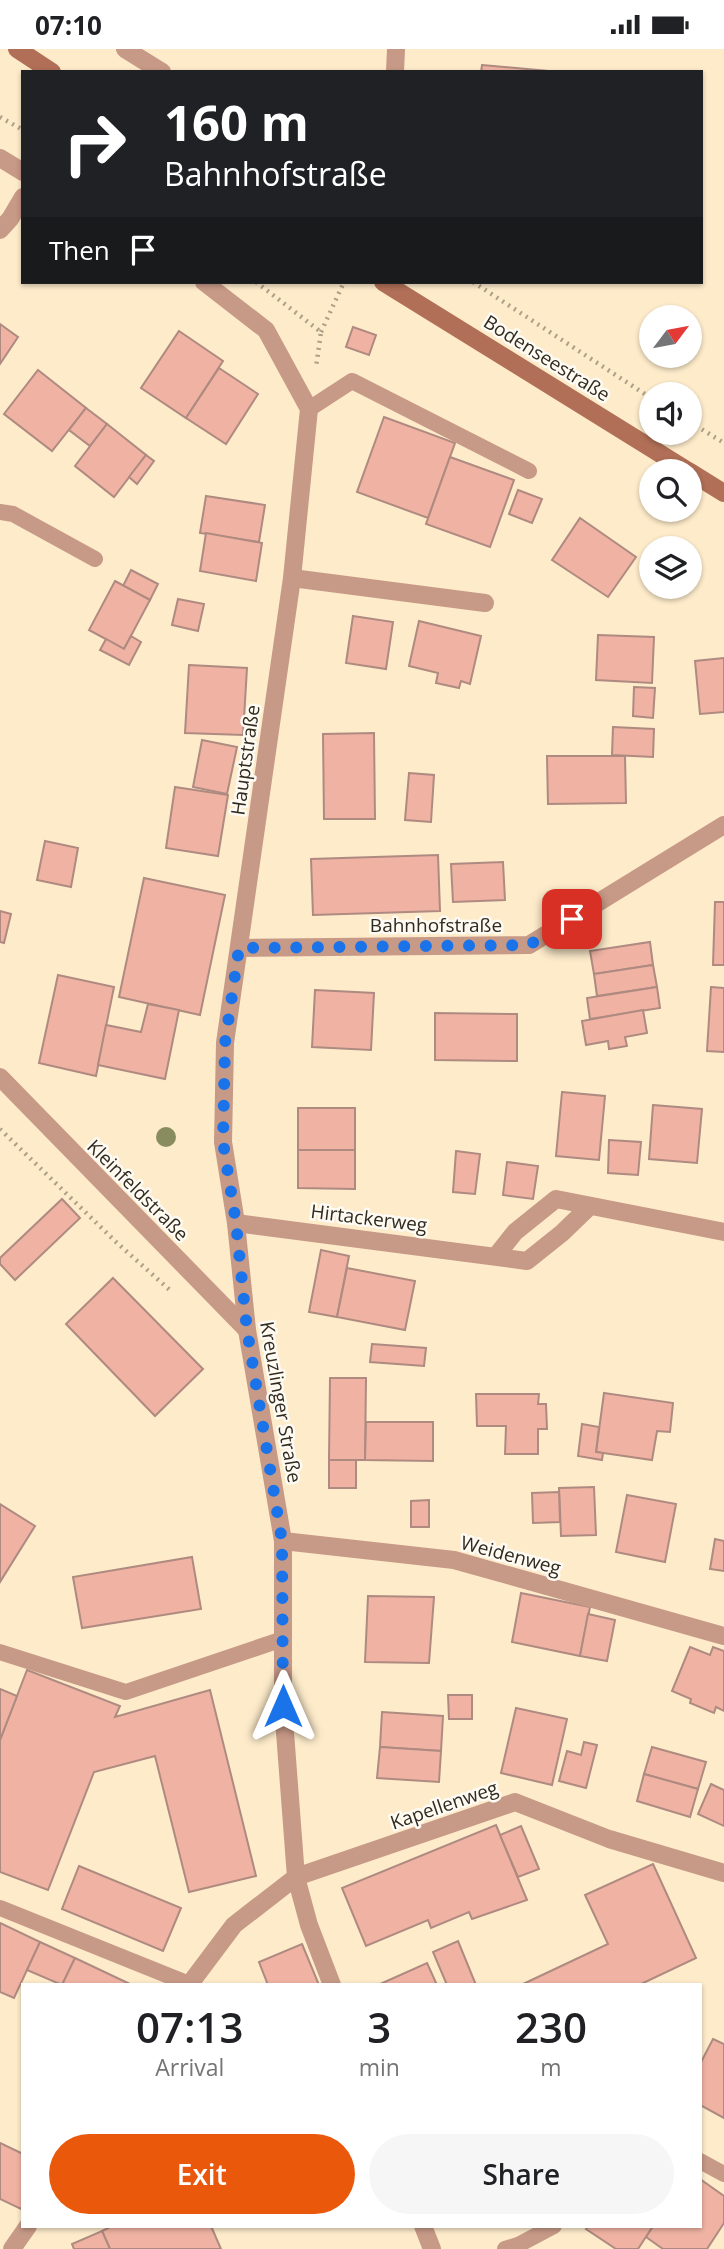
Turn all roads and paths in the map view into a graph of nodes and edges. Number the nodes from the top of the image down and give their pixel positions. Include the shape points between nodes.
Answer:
1 (17, 49) edge
2 (125, 49) edge
3 (396, 49) edge
4 (49, 70) edge
5 (159, 70) edge
6 (395, 70) edge
7 (0, 117) edge
8 (21, 129) edge
9 (0, 158) edge
10 (21, 171) edge
11 (21, 200) edge
12 (0, 230) edge
13 (207, 284) edge
14 (343, 284) edge
15 (386, 284) edge
16 (476, 284) edge
17 (321, 332) dead end
18 (639, 390) edge
19 (309, 409) junction
20 (702, 429) edge
21 (724, 443) edge
22 (670, 459) edge
23 (529, 471) dead end
24 (702, 479) edge
25 (724, 493) edge
26 (0, 512) edge
27 (95, 559) dead end
28 (292, 578) junction
29 (485, 603) dead end
30 (724, 825) edge
31 (239, 948) junction
32 (0, 1077) edge
33 (0, 1129) edge
34 (590, 1206) junction
35 (236, 1223) junction
36 (724, 1232) edge
37 (496, 1256) junction
38 (179, 1298) dead end
39 (247, 1330) junction
40 (282, 1541) junction
41 (724, 1636) edge
42 (283, 1639) junction
43 (0, 1652) edge
44 (724, 1873) edge
45 (296, 1877) junction
46 (0, 1907) edge
47 (187, 1983) edge
48 (190, 1983) edge
49 (331, 1983) edge
50 (702, 2162) edge
51 (724, 2174) edge
52 (27, 2228) edge
53 (424, 2228) edge
54 (550, 2228) edge
55 (12, 2249) edge
56 (432, 2249) edge
57 (505, 2249) edge

1 - 4 main road
2 - 5 street
3 - 6 street
7 - 8 path
9 - 10 street
11 - 12 street
13 - 19 street via 266,330
14 - 17 path
15 - 22 main road, Bodenseestraße
16 - 18 path
19 - 23 lane via 352,381
19 - 28 street, Hauptstraße
20 - 21 path
24 - 25 main road, Bodenseestraße
26 - 27 lane via 13,514
28 - 29 street
28 - 31 street, Hauptstraße
30 - 31 street, Bahnhofstraße via 529,945
31 - 35 street, Kreuzlinger Straße via 225,1043 223,1142
32 - 39 street, Kleinfeldstraße
33 - 38 path
34 - 36 street
34 - 37 street, Hirtackerweg via 527,1261
34 - 37 street via 556,1199 515,1232
35 - 37 street, Hirtackerweg
35 - 39 street, Kreuzlinger Straße
39 - 40 street, Kreuzlinger Straße
40 - 41 street, Weidenweg via 454,1560
40 - 42 street, Kreuzlinger Straße
42 - 43 lane via 126,1692
42 - 45 street, Kreuzlinger Straße via 283,1706
44 - 45 street, Kapellenweg via 609,1839 515,1802
45 - 48 street, Kapellenweg via 234,1925
45 - 49 street, Kreuzlinger Straße
46 - 47 lane
50 - 51 lane
52 - 55 street
53 - 56 street
54 - 57 lane

